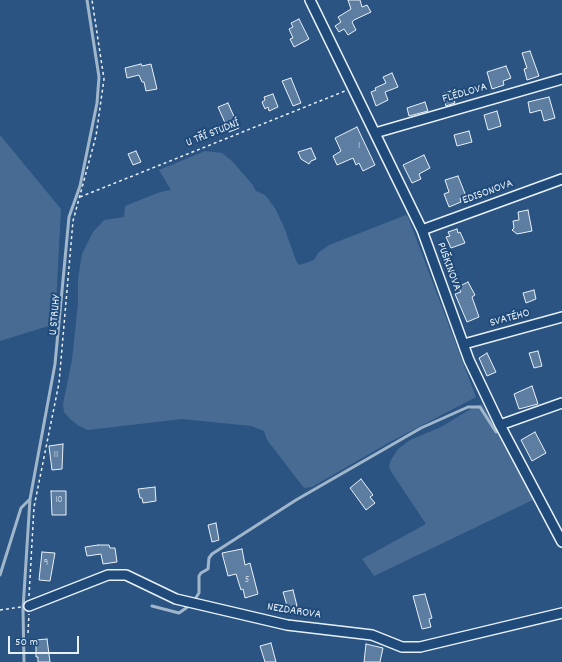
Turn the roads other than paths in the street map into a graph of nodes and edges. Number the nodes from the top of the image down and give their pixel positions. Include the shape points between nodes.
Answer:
1 (310, 0) edge
2 (562, 78) edge
3 (375, 133) junction
4 (562, 179) edge
5 (422, 230) junction
6 (562, 317) edge
7 (464, 344) junction
8 (562, 403) edge
9 (500, 425) junction
10 (562, 542) edge
11 (29, 606) road end
12 (562, 613) edge

1 - 3 street, PUŠKINOVA
2 - 3 street, FLÉDLOVA
3 - 5 street, PUŠKINOVA
4 - 5 street, EDISONOVA
5 - 7 street, PUŠKINOVA
6 - 7 street, SVATÉHO
7 - 9 street, PUŠKINOVA
8 - 9 street
9 - 10 street, PUŠKINOVA
11 - 12 street, NEZDAROVA via 108,575 126,575 176,599 287,624 372,635 402,647 420,647

